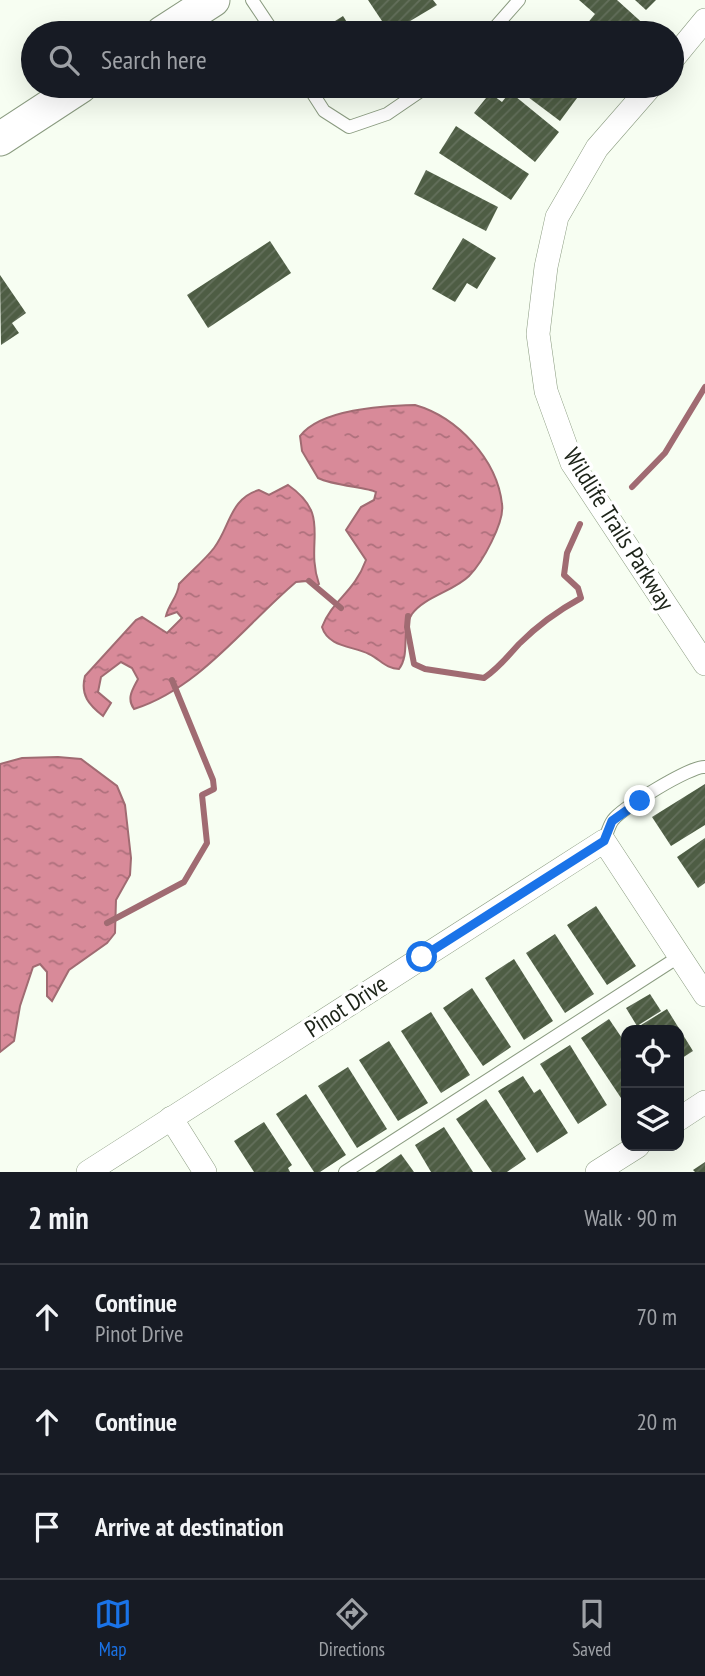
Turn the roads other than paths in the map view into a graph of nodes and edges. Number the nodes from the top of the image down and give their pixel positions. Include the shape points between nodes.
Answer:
1 (213, 0) edge
2 (252, 0) edge
3 (519, 0) edge
4 (705, 20) edge
5 (181, 21) edge
6 (266, 21) edge
7 (501, 21) edge
8 (684, 45) edge
9 (63, 98) edge
10 (316, 98) edge
11 (410, 98) edge
12 (641, 98) edge
13 (0, 139) edge
14 (705, 664) edge
15 (705, 766) edge
16 (604, 841) junction
17 (680, 956) junction
18 (705, 995) edge
19 (705, 1102) edge
20 (684, 1116) edge
21 (170, 1118) junction
22 (630, 1151) edge
23 (89, 1172) edge
24 (205, 1172) edge
25 (345, 1172) edge
26 (597, 1172) edge

1 - 5 street
2 - 6 lane
3 - 7 lane
4 - 8 street
9 - 13 street
10 - 11 lane via 324,111 349,127 387,114
12 - 14 street, Wildlife Trails Parkway via 597,148 557,217 538,334 546,391 572,463
15 - 16 lane via 684,773 617,815
16 - 17 street
16 - 21 street, Pinot Drive
17 - 18 street
17 - 25 lane
19 - 20 street
21 - 23 street, Pinot Drive
21 - 24 street
22 - 26 street

